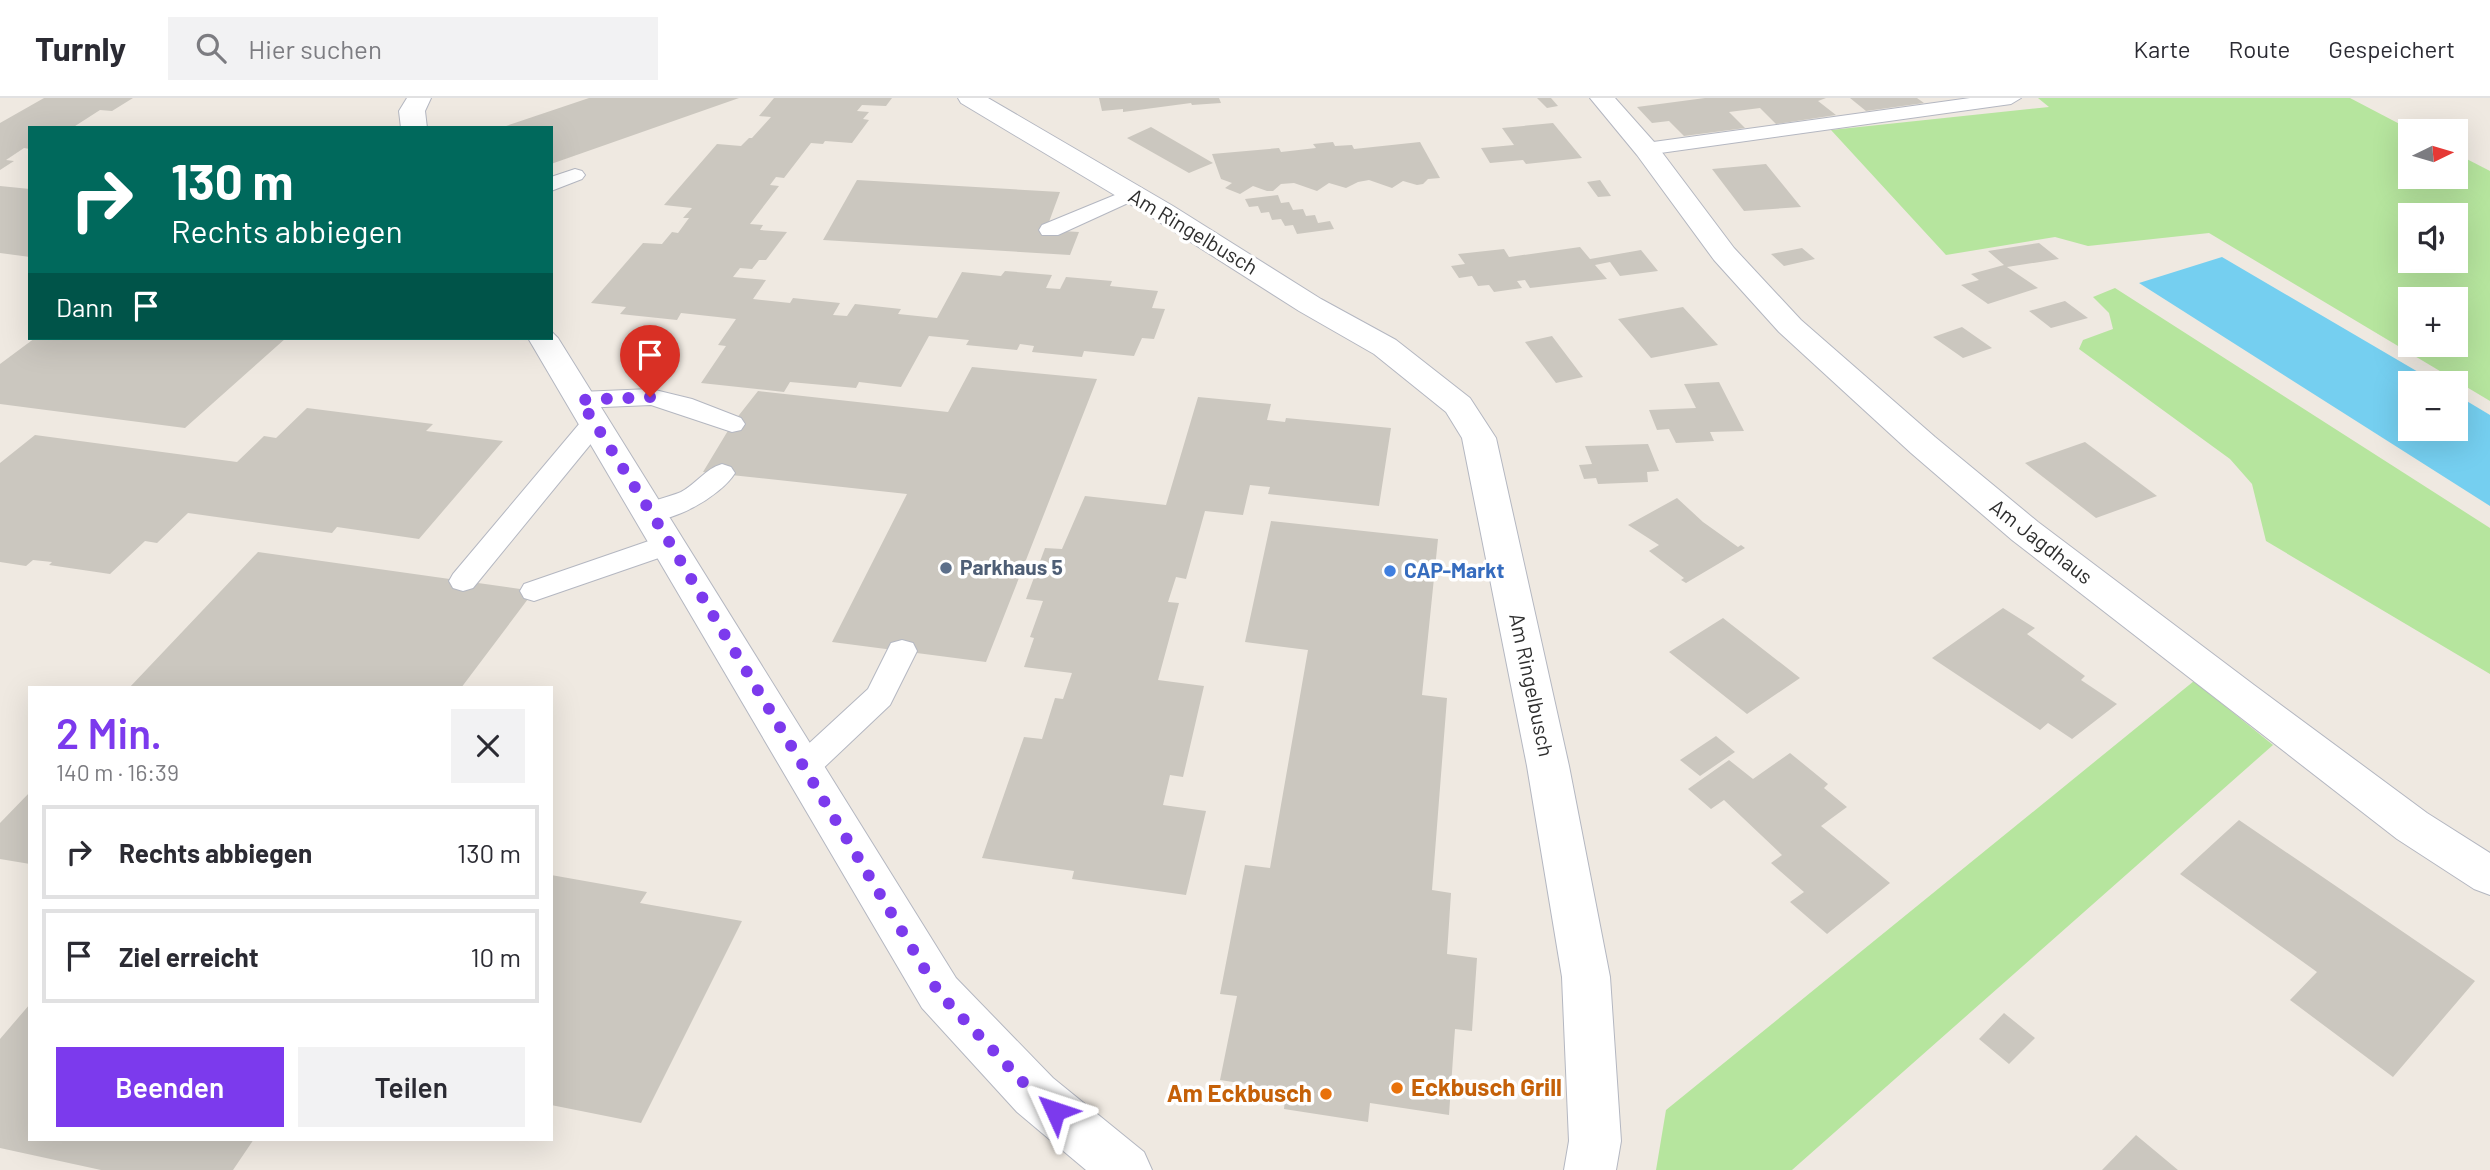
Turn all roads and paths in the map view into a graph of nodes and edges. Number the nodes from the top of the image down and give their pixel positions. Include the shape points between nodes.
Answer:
1 (419, 98) edge
2 (970, 98) edge
3 (1601, 98) edge
4 (2011, 98) edge
5 (414, 126) edge
6 (1646, 149) junction
7 (575, 175) dead end
8 (553, 184) edge
9 (1132, 194) junction
10 (1050, 230) dead end
11 (544, 340) edge
12 (587, 411) junction
13 (732, 424) dead end
14 (722, 473) dead end
15 (660, 529) junction
16 (463, 581) dead end
17 (534, 591) dead end
18 (902, 651) dead end
19 (803, 768) junction
20 (2490, 876) edge
21 (1085, 1157) edge
22 (1126, 1170) edge
23 (1590, 1170) edge

1 - 5 street via 412,111
2 - 9 street, Am Ringelbusch
3 - 6 street, Am Jagdhaus
4 - 6 lane
6 - 20 street, Am Jagdhaus via 1724,254 1781,316 1923,445 2025,531 2240,696 2412,826
7 - 8 lane
9 - 10 lane
9 - 23 street, Am Ringelbusch via 1385,347 1458,405 1479,438 1548,766 1586,977 1595,1141
11 - 12 street
12 - 13 lane via 650,397
12 - 15 street
12 - 16 lane
14 - 15 lane
15 - 17 lane
15 - 19 street
18 - 19 lane via 879,697
19 - 21 street via 939,993 1035,1095
21 - 22 street

